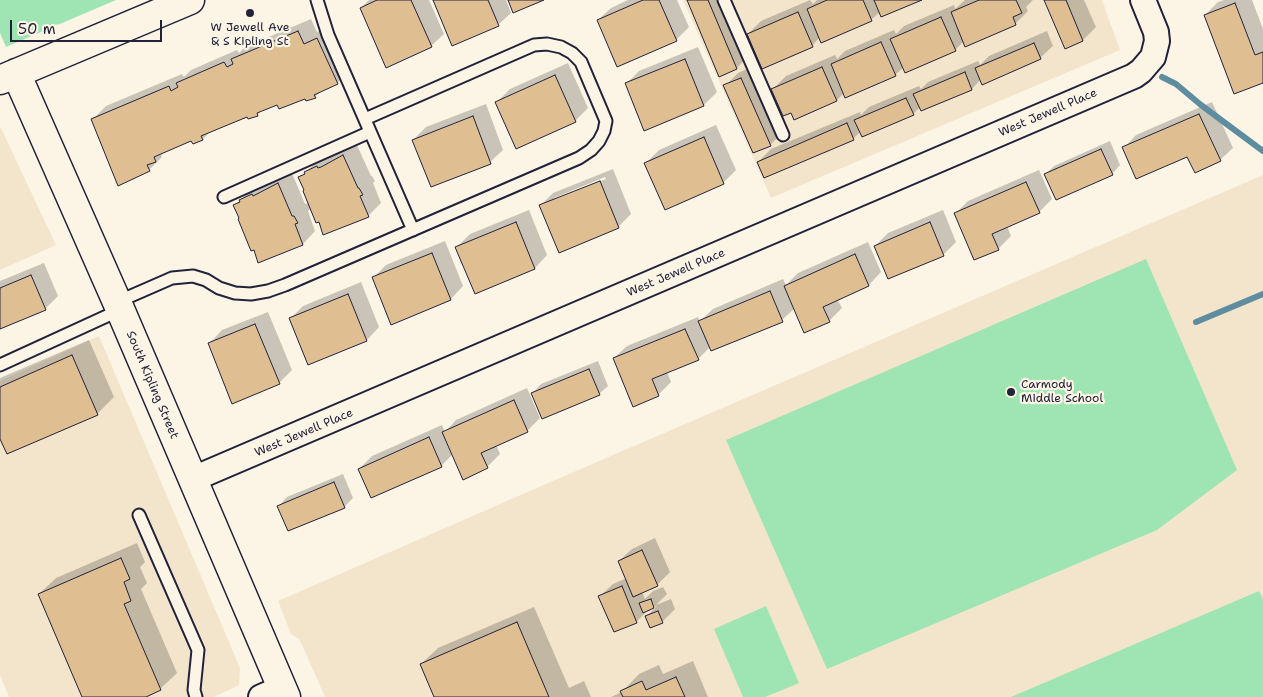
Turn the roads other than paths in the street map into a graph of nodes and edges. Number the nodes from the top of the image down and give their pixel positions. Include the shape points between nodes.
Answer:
1 (190, 0) edge
2 (317, 0) edge
3 (724, 0) edge
4 (1143, 0) edge
5 (8, 77) edge
6 (365, 119) junction
7 (370, 132) junction
8 (783, 135) dead end
9 (224, 197) dead end
10 (413, 230) junction
11 (119, 306) junction
12 (0, 365) edge
13 (193, 479) junction
14 (139, 515) dead end
15 (277, 694) edge
16 (196, 697) edge

1 - 5 street
2 - 6 lane via 328,35
3 - 8 lane
4 - 13 street, West Jewell Place via 1156,32 1156,50 1141,71 1117,84
5 - 11 street, South Kipling Street
6 - 7 lane
6 - 10 lane via 534,45 561,47 572,53 585,70 606,121 599,141 591,150
7 - 9 lane
7 - 10 lane
10 - 11 lane via 268,291 235,293 193,276 172,278
11 - 12 lane
11 - 13 street, South Kipling Street
13 - 15 street, South Kipling Street
14 - 16 lane via 198,650

